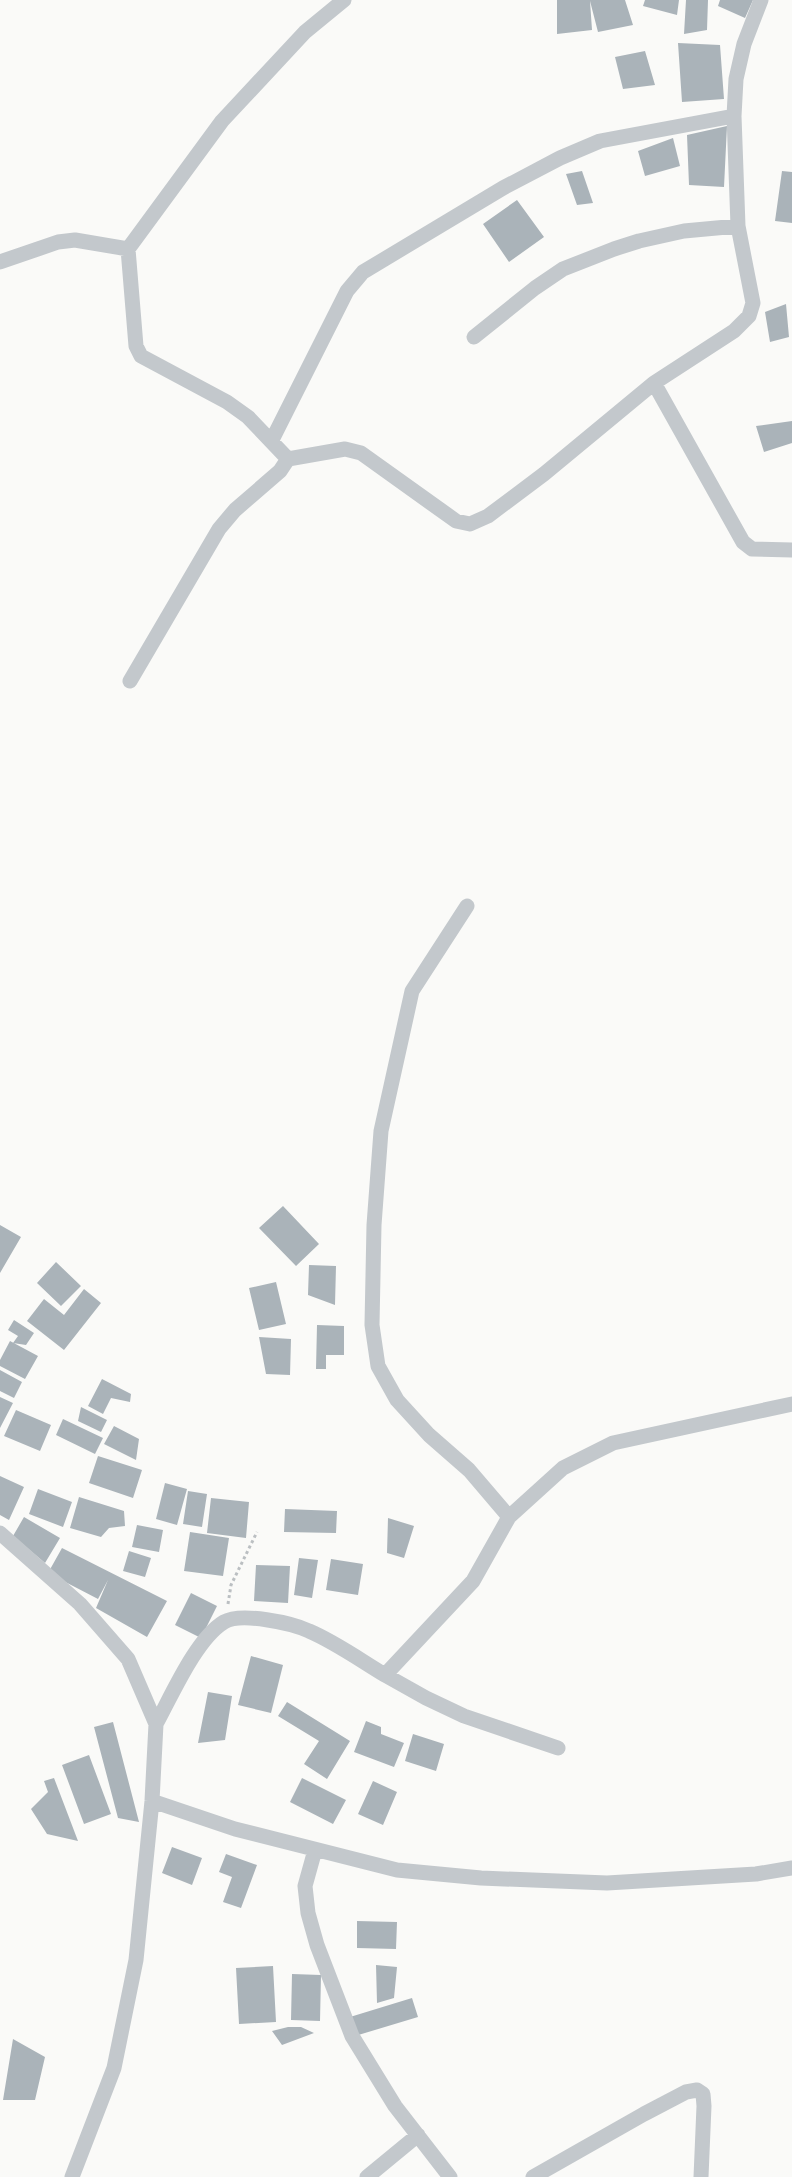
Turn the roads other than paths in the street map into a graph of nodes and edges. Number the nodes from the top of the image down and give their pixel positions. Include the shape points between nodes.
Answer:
1 (344, 0) edge
2 (761, 0) edge
3 (734, 116) junction
4 (738, 226) junction
5 (128, 249) junction
6 (0, 262) edge
7 (474, 336) dead end
8 (654, 383) junction
9 (272, 440) junction
10 (288, 459) junction
11 (792, 550) edge
12 (130, 681) dead end
13 (467, 906) dead end
14 (792, 1404) edge
15 (509, 1517) junction
16 (0, 1533) edge
17 (385, 1675) junction
18 (156, 1724) junction
19 (558, 1748) dead end
20 (152, 1801) junction
21 (315, 1850) junction
22 (792, 1868) edge
23 (418, 2135) junction
24 (72, 2177) edge
25 (368, 2177) edge
26 (450, 2177) edge
27 (533, 2177) edge
28 (701, 2177) edge

1 - 5 street via 305,32 222,121
2 - 3 street via 741,56
3 - 4 street
3 - 9 street via 600,141 503,188 363,272 347,291
4 - 7 street via 684,231 639,241 563,269
4 - 8 street via 753,303 749,316 734,331
5 - 6 street via 86,241 58,242
5 - 9 street via 136,346 141,356 227,402
8 - 10 street via 544,474 488,516 470,524 456,521 361,453 345,449
8 - 11 street via 743,542 752,549
9 - 10 street
10 - 12 street via 219,529
13 - 15 street via 412,991 381,1131 372,1325 378,1366 397,1400 469,1470
14 - 15 street via 613,1443 563,1468
15 - 17 street via 473,1581
16 - 18 street via 80,1604 128,1659
17 - 18 street via 308,1630 249,1616 225,1621 204,1640
17 - 19 street via 464,1716
18 - 20 street
20 - 21 street
20 - 24 street via 136,1960 114,2068
21 - 22 street via 397,1870 607,1883 756,1874
21 - 23 street via 305,1886 317,1945 352,2036 395,2106
23 - 25 street
23 - 26 street
27 - 28 street via 644,2114 697,2090 703,2094 704,2106

